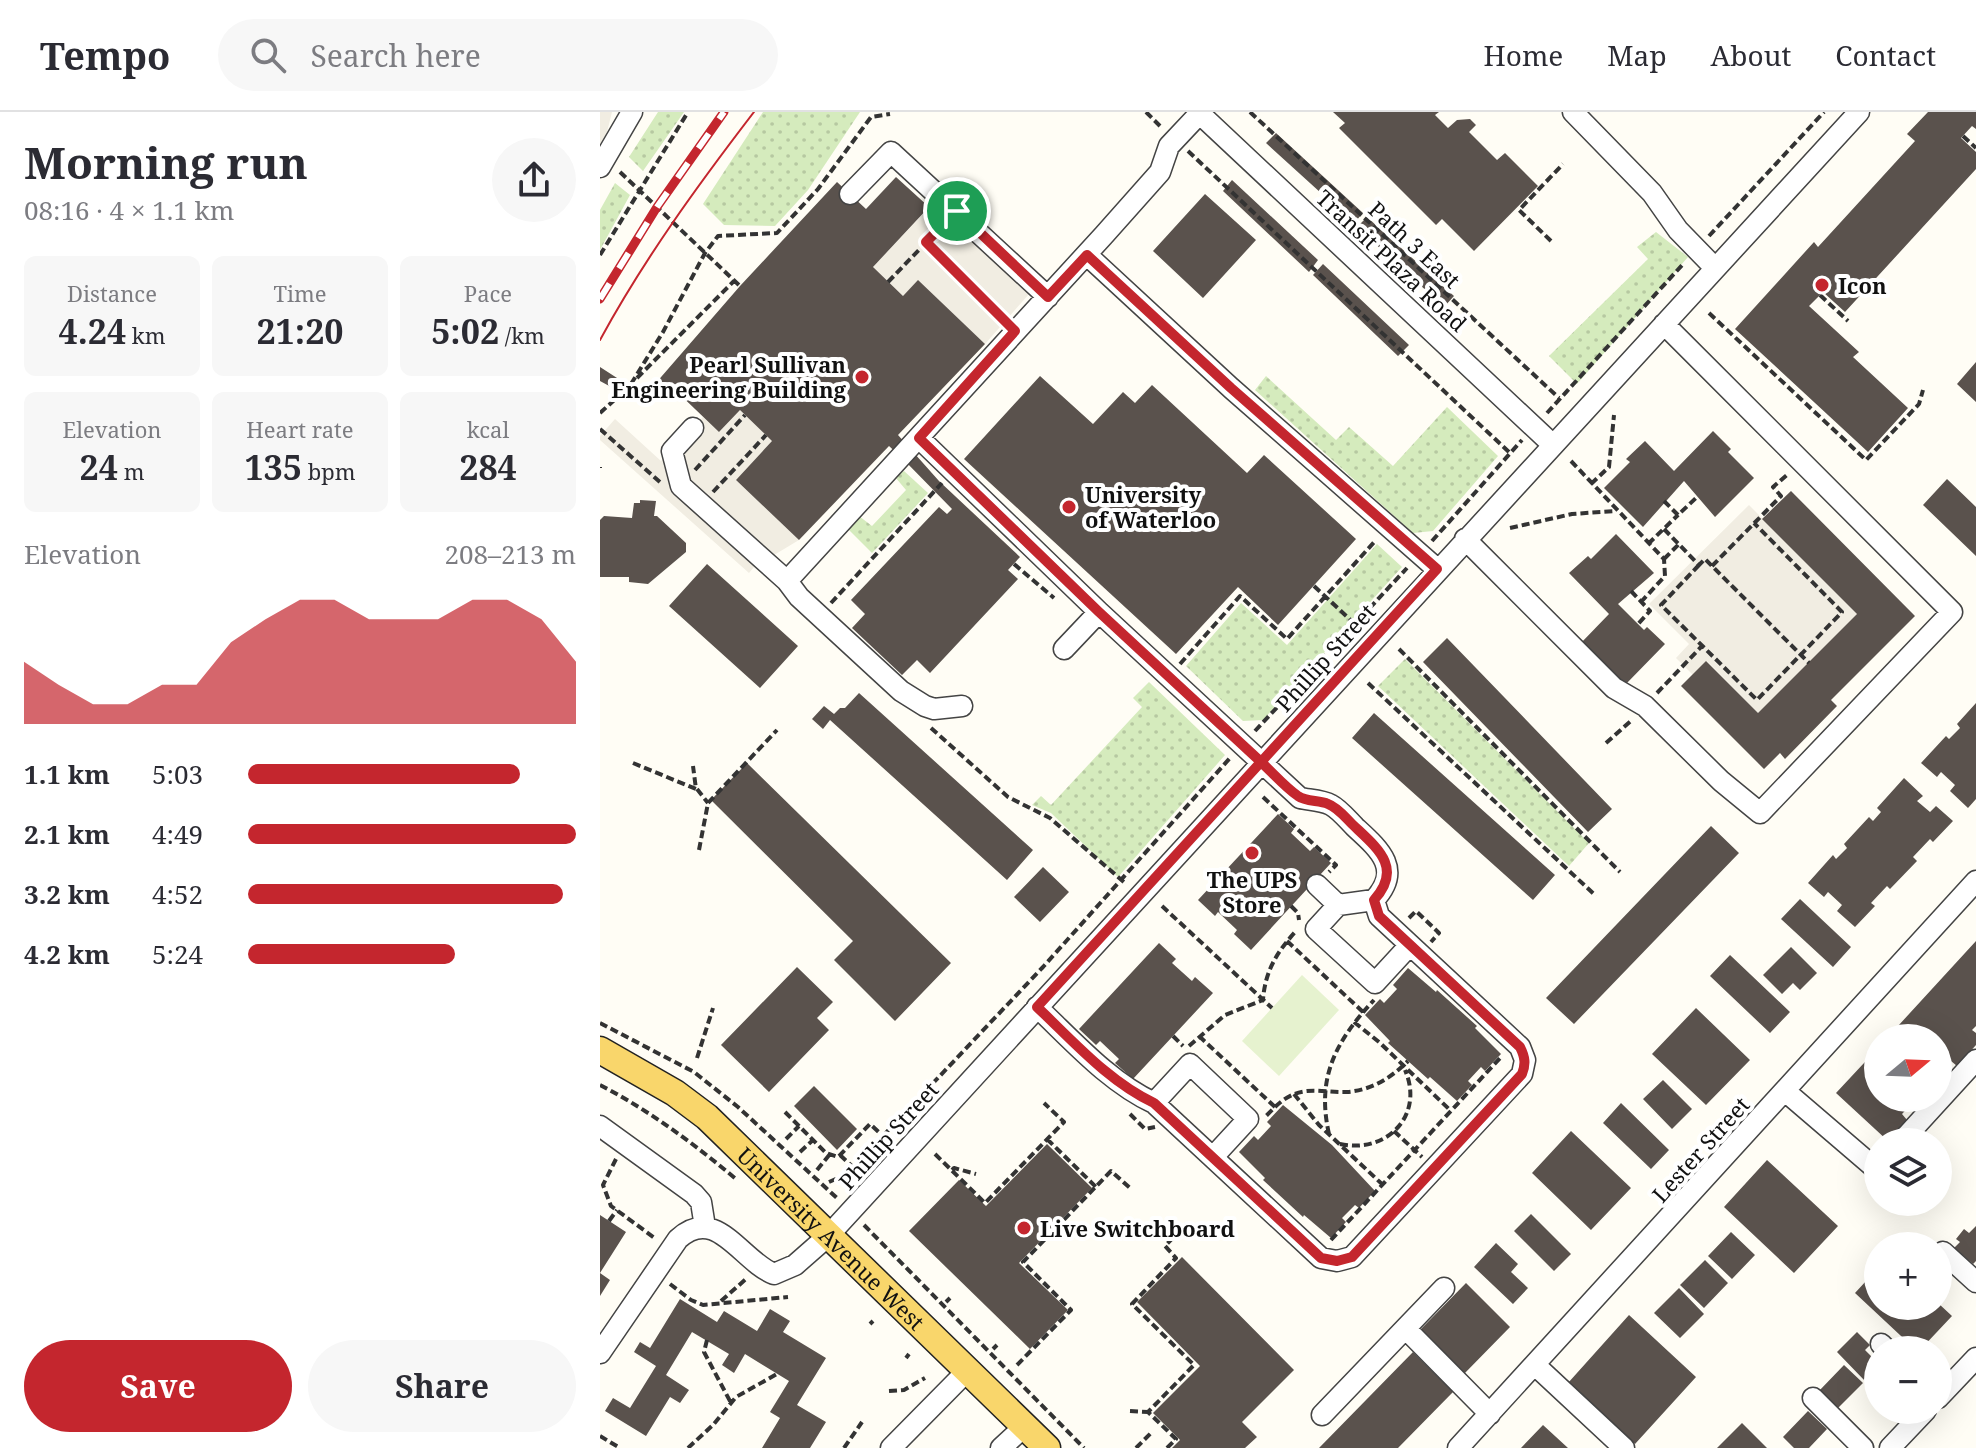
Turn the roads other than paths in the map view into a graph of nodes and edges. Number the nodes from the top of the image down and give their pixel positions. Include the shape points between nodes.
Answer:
1 (632, 112) edge
2 (1200, 112) edge
3 (1573, 112) edge
4 (1859, 112) edge
5 (600, 167) edge
6 (850, 194) dead end
7 (1087, 255) junction
8 (1715, 268) junction
9 (1048, 297) junction
10 (1664, 324) junction
11 (693, 428) dead end
12 (919, 438) junction
13 (1553, 445) junction
14 (1465, 539) junction
15 (1437, 569) junction
16 (787, 581) junction
17 (1092, 619) junction
18 (1064, 649) dead end
19 (962, 706) dead end
20 (1261, 762) junction
21 (1976, 881) edge
22 (1317, 885) dead end
23 (1374, 900) junction
24 (1338, 905) junction
25 (1410, 945) junction
26 (1037, 1007) junction
27 (600, 1050) edge
28 (1976, 1060) edge
29 (1785, 1091) junction
30 (1154, 1103) junction
31 (600, 1126) edge
32 (1914, 1128) edge
33 (1213, 1157) junction
34 (1864, 1159) edge
35 (705, 1227) junction
36 (828, 1236) junction
37 (1952, 1260) edge
38 (1976, 1282) edge
39 (1444, 1288) dead end
40 (1406, 1329) junction
41 (600, 1353) edge
42 (1976, 1358) edge
43 (1535, 1365) junction
44 (968, 1370) junction
45 (1952, 1383) edge
46 (1813, 1398) dead end
47 (1490, 1414) junction
48 (1322, 1415) dead end
49 (1913, 1424) edge
50 (1025, 1426) junction
51 (891, 1448) edge
52 (1001, 1448) edge
53 (1047, 1448) edge
54 (1458, 1448) edge
55 (1624, 1448) edge
56 (1863, 1448) edge
57 (1890, 1448) edge

1 - 5 street
2 - 7 street via 1169,146 1160,172
2 - 13 street, Transit Plaza Road
3 - 8 street
4 - 8 street, Phillip Street
6 - 9 street via 891,152
7 - 9 street
7 - 15 street
8 - 10 street, Phillip Street
9 - 12 street
10 - 13 street, Phillip Street
10 - 14 street via 1952,612 1760,813 1645,706 1614,688
11 - 16 street via 672,451 681,486
12 - 16 street
12 - 17 street
13 - 14 street, Phillip Street
14 - 15 street, Phillip Street
15 - 20 street, Phillip Street
16 - 19 street via 893,684 934,709
17 - 18 street
17 - 20 street via 1168,677
20 - 23 street via 1300,798 1331,805 1383,856 1387,880
20 - 26 street, Phillip Street
21 - 29 street, Lester Street
22 - 24 street
23 - 24 street
23 - 25 street via 1379,916
24 - 25 street via 1316,929 1375,983
25 - 33 street via 1520,1047 1524,1067 1363,1246 1345,1260 1321,1258
26 - 30 street via 1114,1078
26 - 36 street, Phillip Street
27 - 36 main road, University Avenue West via 707,1117
28 - 32 street
29 - 34 street
29 - 43 street, Lester Street
30 - 33 street
30 - 33 street via 1190,1064 1248,1119
31 - 35 street via 694,1194
35 - 36 street, Phillip Street via 723,1234 774,1274 795,1265
35 - 41 street via 685,1233 671,1249
36 - 44 main road, University Avenue West
37 - 38 street
39 - 40 street
40 - 47 street
40 - 48 street
42 - 45 street
43 - 47 street, Lester Street
43 - 55 street
44 - 50 main road, University Avenue West
44 - 51 street
46 - 56 street
47 - 54 street, Lester Street
49 - 57 street
50 - 52 street
50 - 53 main road, University Avenue West

